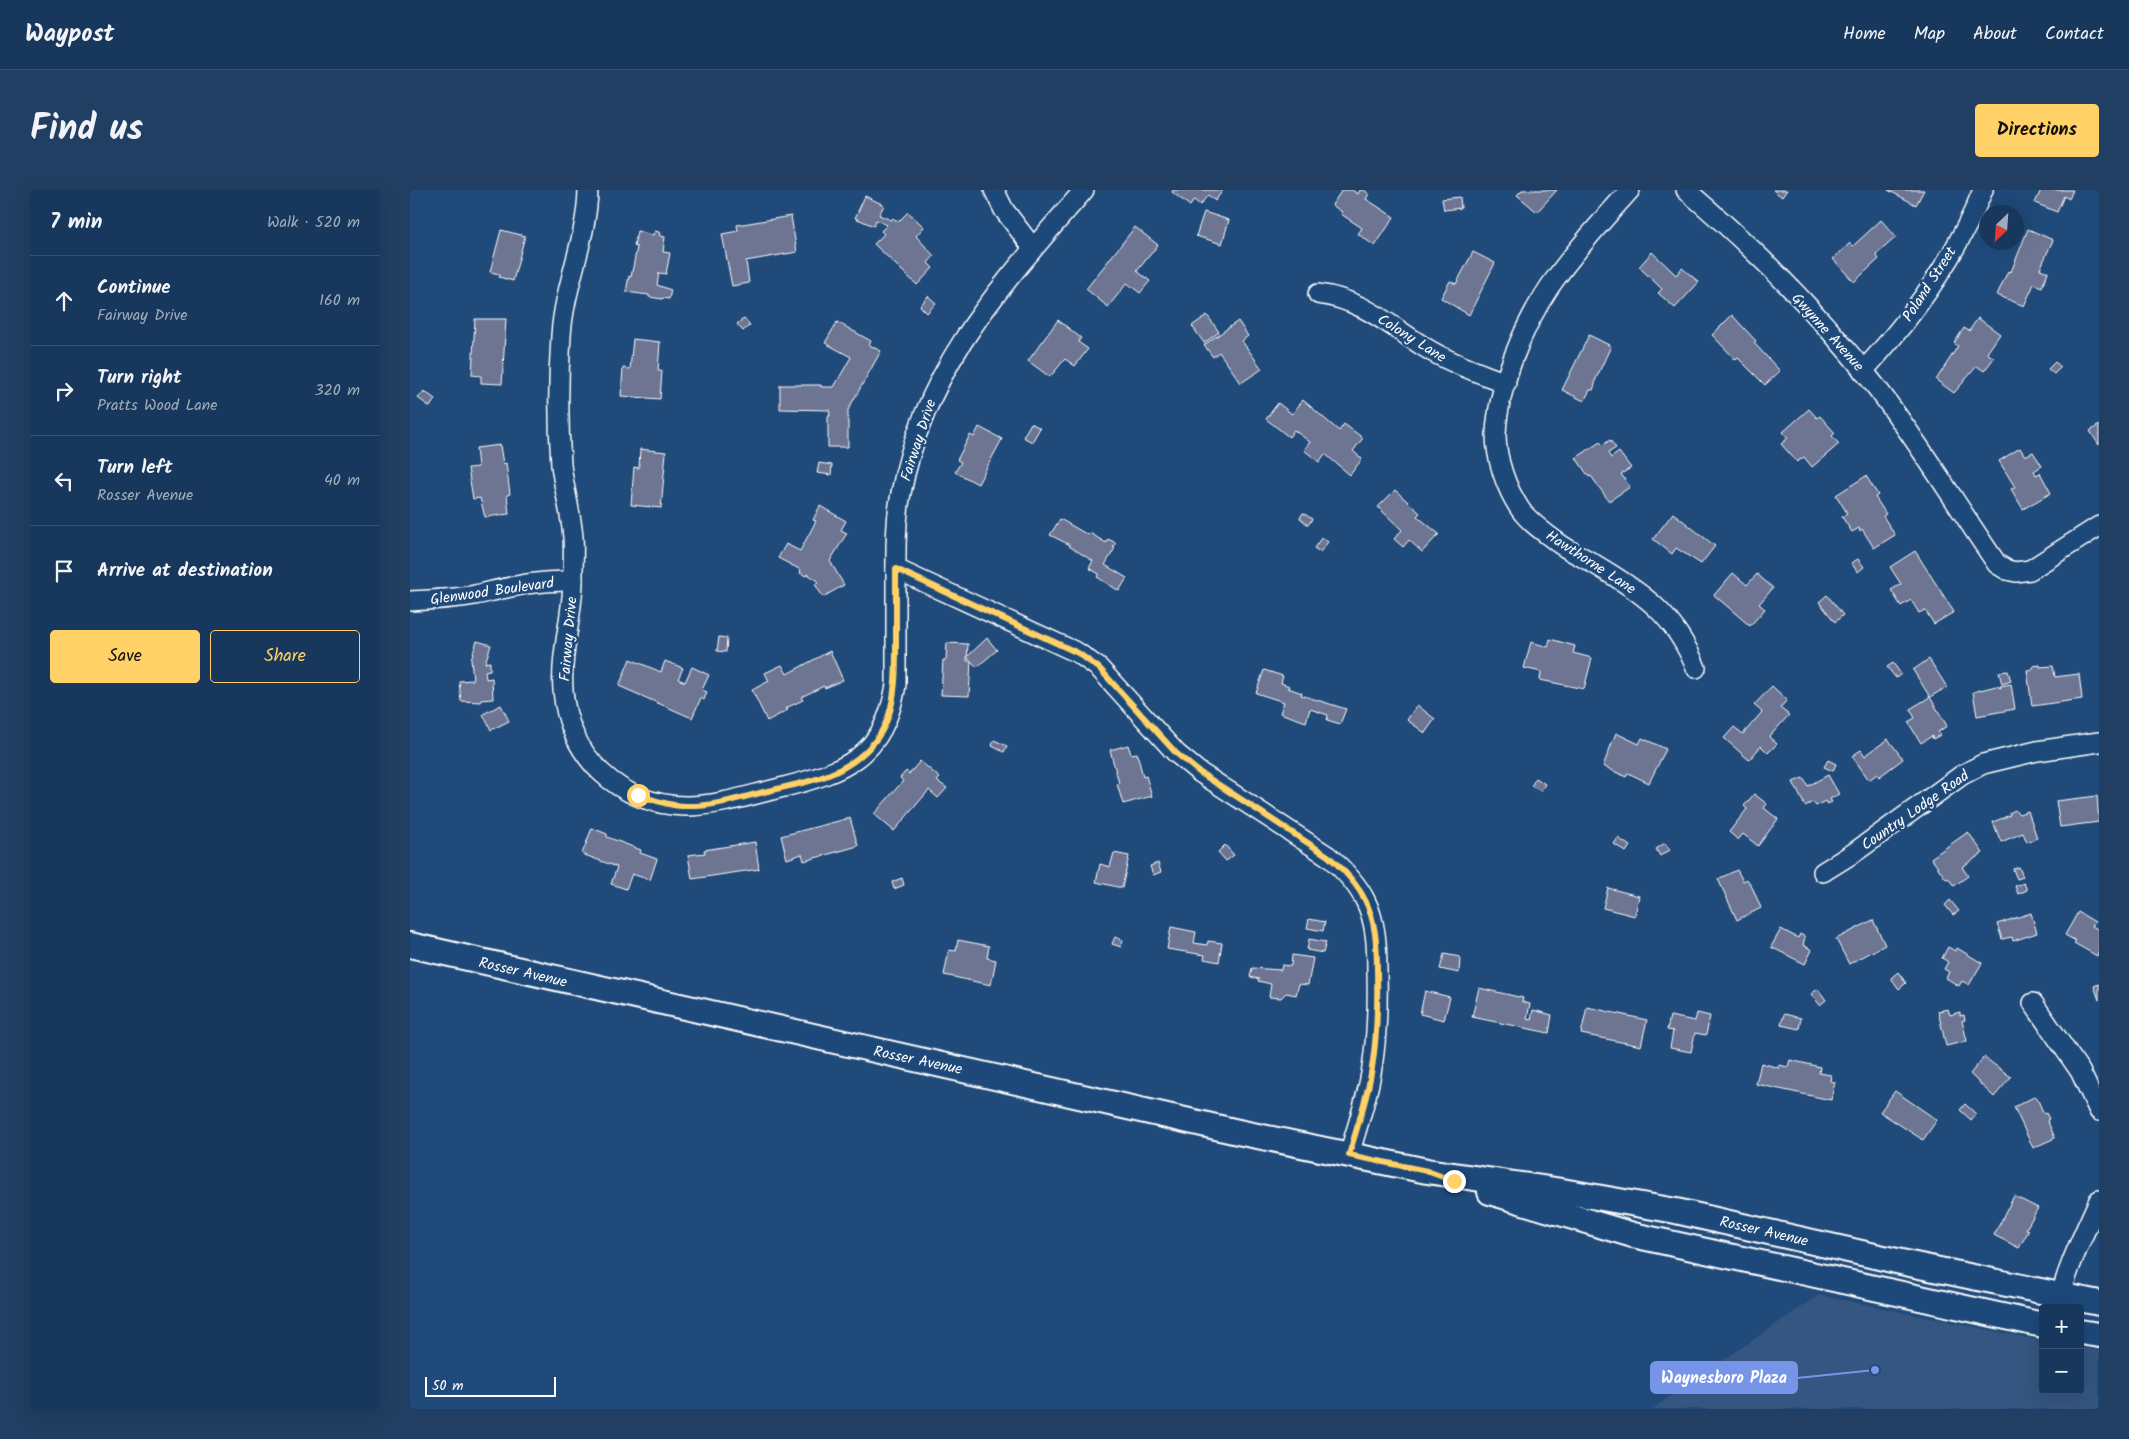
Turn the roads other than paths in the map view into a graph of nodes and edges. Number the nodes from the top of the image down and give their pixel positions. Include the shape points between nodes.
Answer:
1 (588, 190) edge
2 (994, 190) edge
3 (1084, 190) edge
4 (1630, 190) edge
5 (1686, 190) edge
6 (1983, 190) edge
7 (1033, 248) junction
8 (1318, 294) dead end
9 (1863, 370) junction
10 (1506, 383) junction
11 (2099, 526) edge
12 (896, 569) junction
13 (573, 581) junction
14 (410, 601) edge
15 (1696, 668) dead end
16 (2099, 742) edge
17 (1823, 872) dead end
18 (410, 945) edge
19 (2033, 1003) dead end
20 (2099, 1111) edge
21 (1349, 1155) junction
22 (1427, 1171) junction
23 (2099, 1200) edge
24 (2059, 1302) edge
25 (2099, 1302) edge
26 (2039, 1324) edge
27 (2084, 1333) edge
28 (2099, 1335) edge

1 - 13 street, Fairway Drive via 583,226 567,290 560,343 558,419 573,535
2 - 7 street via 1004,210
3 - 7 street, Fairway Drive
4 - 10 street, Hawthorne Lane via 1589,234 1550,287 1517,348
5 - 9 street, Gwynne Avenue via 1745,244
6 - 9 street, Poland Street via 1951,254 1918,306
7 - 12 street, Fairway Drive via 988,303 958,348 920,423 901,494
8 - 10 street, Colony Lane via 1339,296 1358,304 1444,358
9 - 11 street, Gwynne Avenue via 1996,564 2016,572 2030,570
10 - 15 street, Hawthorne Lane via 1497,443 1504,474 1520,510 1558,543 1615,576 1659,608 1682,637
12 - 13 street, Fairway Drive via 896,686 889,714 876,741 841,770 820,778 710,804 686,806 661,803 614,783 585,756 572,733 563,687
12 - 21 street via 1078,653 1099,668 1193,768 1328,856 1356,885 1373,922 1378,1003 1367,1091
13 - 14 street, Glenwood Boulevard via 520,584 465,596
16 - 17 street, Country Lodge Road via 2037,751 1983,764 1962,775
18 - 21 main road, Rosser Avenue
19 - 20 street via 2080,1071
21 - 22 main road, Rosser Avenue
22 - 24 main road, Rosser Avenue via 1676,1212
22 - 26 main road, Rosser Avenue via 1633,1235
23 - 24 street
24 - 25 main road, Rosser Avenue
27 - 28 main road

